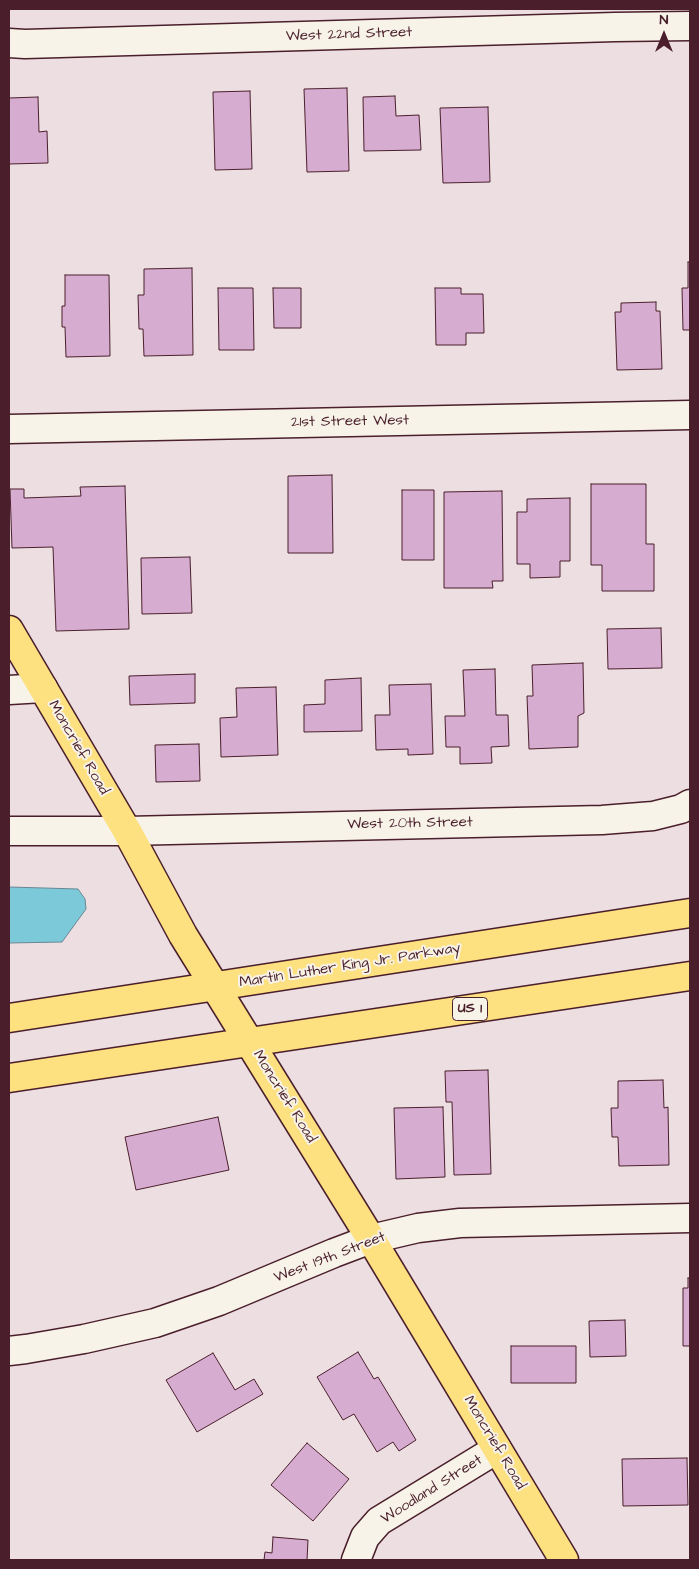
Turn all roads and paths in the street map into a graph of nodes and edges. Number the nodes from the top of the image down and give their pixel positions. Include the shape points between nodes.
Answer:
1 (690, 26) edge
2 (9, 43) edge
3 (690, 415) edge
4 (9, 429) edge
5 (9, 630) edge
6 (44, 688) junction
7 (9, 690) edge
8 (690, 804) edge
9 (9, 831) edge
10 (127, 831) junction
11 (690, 913) edge
12 (690, 976) edge
13 (217, 987) junction
14 (9, 1018) edge
15 (250, 1042) junction
16 (9, 1078) edge
17 (690, 1218) edge
18 (371, 1240) junction
19 (9, 1350) edge
20 (497, 1449) junction
21 (356, 1560) edge
22 (564, 1560) edge

1 - 2 street, West 22nd Street
3 - 4 street, 21st Street West
5 - 6 main road, Moncrief Road
6 - 7 street
6 - 10 main road, Moncrief Road
8 - 10 street, West 20th Street via 654,816 602,820
9 - 10 street, West 20th Street
10 - 13 main road, Moncrief Road via 183,935
11 - 13 main road, Martin Luther King Jr. Parkway
12 - 15 main road, US 1
13 - 14 main road, Martin Luther King Jr. Parkway
13 - 15 main road, Moncrief Road
15 - 16 main road, US 1
15 - 18 main road, Moncrief Road
17 - 18 street, West 19th Street via 460,1223 418,1228
18 - 19 street, West 19th Street via 155,1323 84,1339
18 - 20 main road, Moncrief Road
20 - 21 street, Woodland Street via 379,1521 365,1537
20 - 22 main road, Moncrief Road

